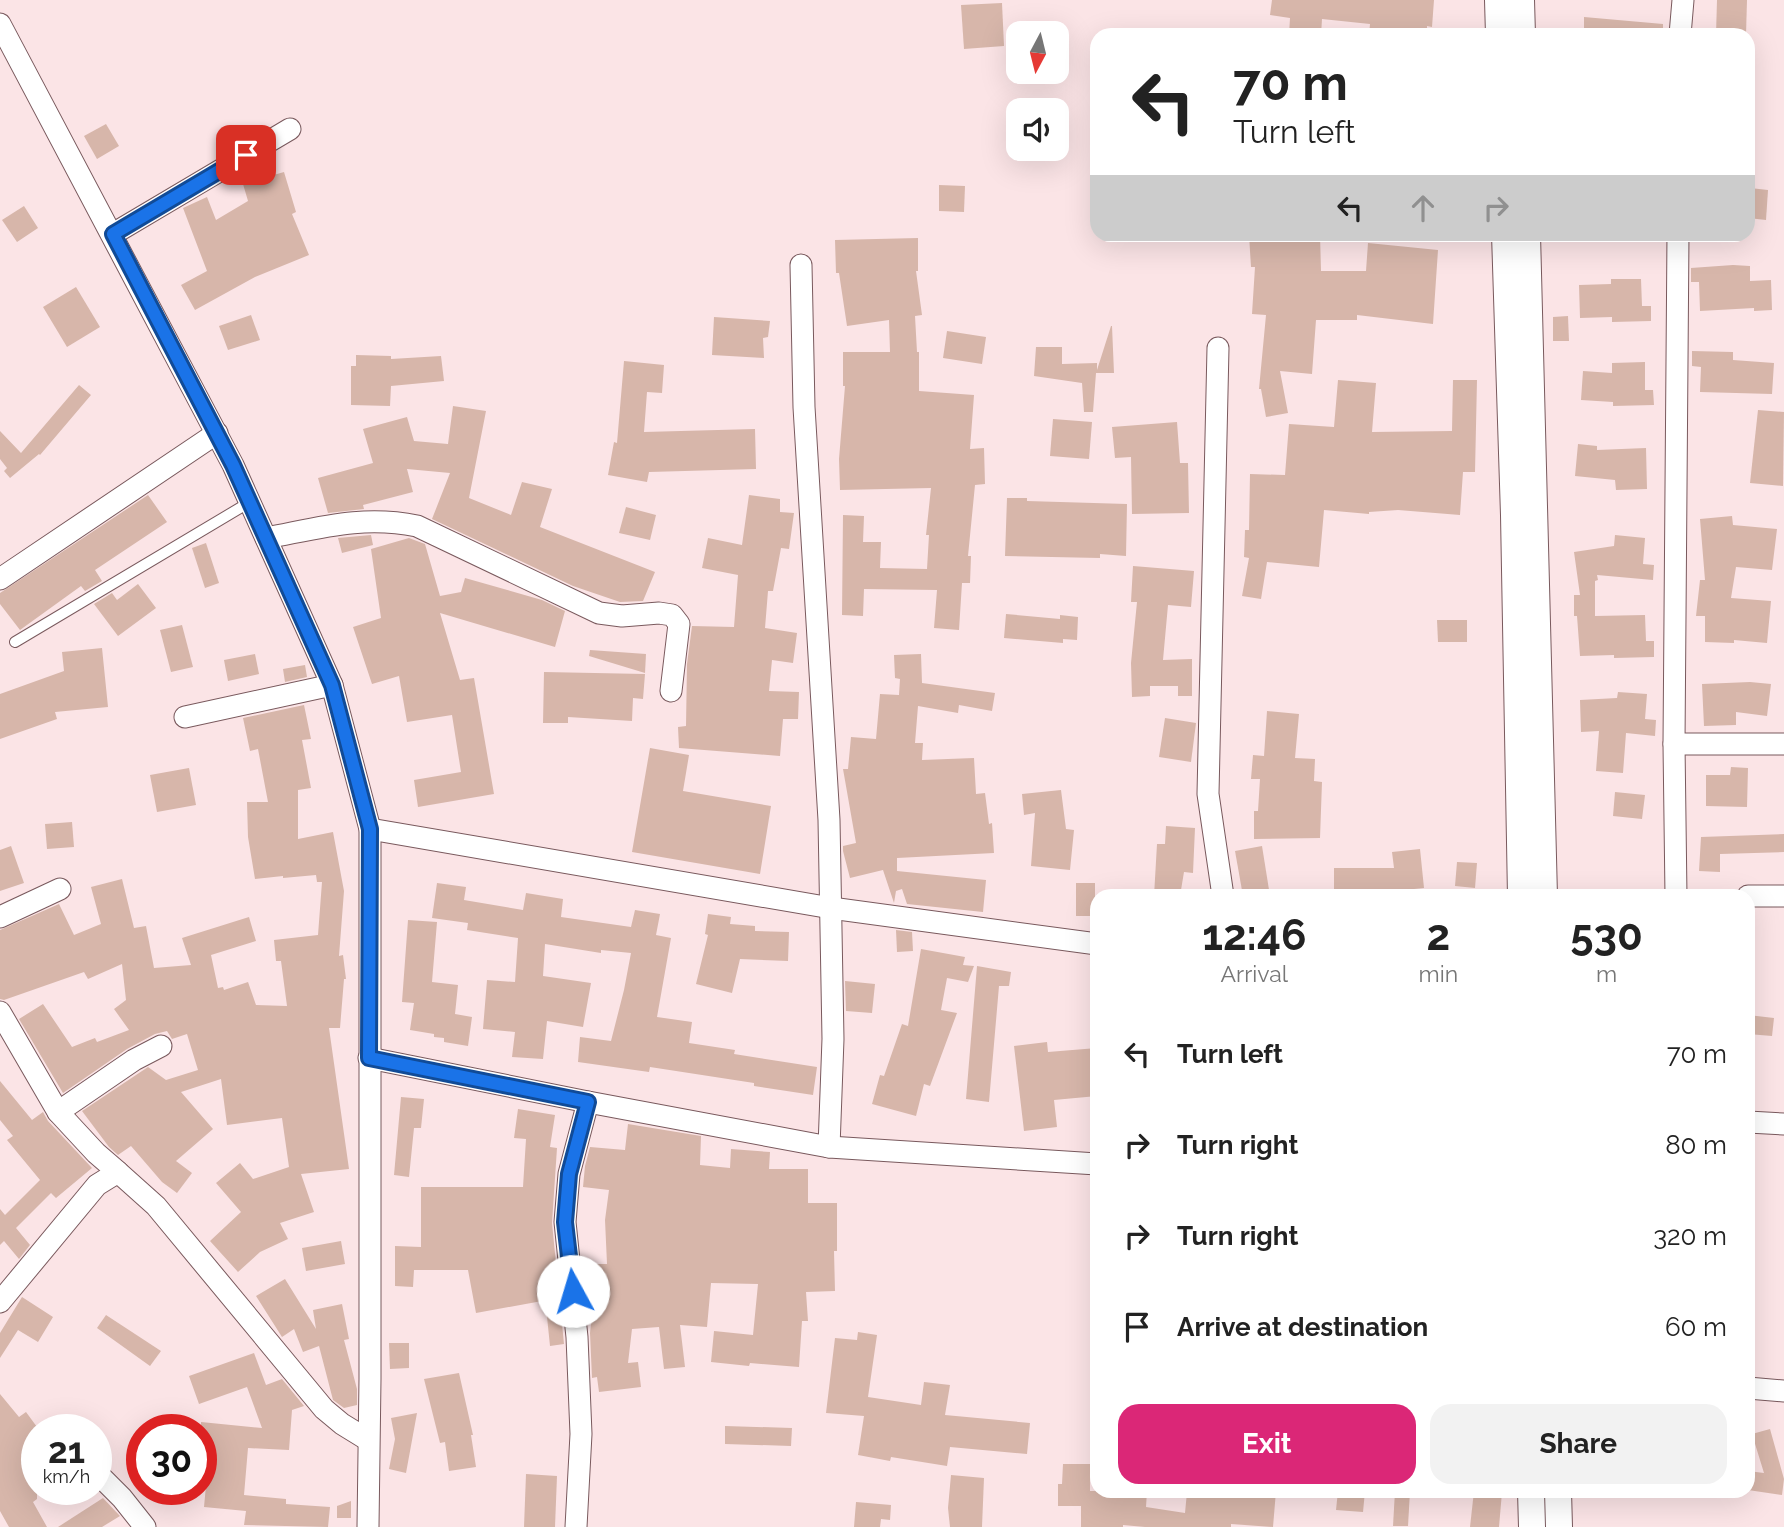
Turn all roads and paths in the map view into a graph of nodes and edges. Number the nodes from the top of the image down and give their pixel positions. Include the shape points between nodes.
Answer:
1 (1498, 0) edge
2 (1521, 0) edge
3 (1683, 0) edge
4 (0, 24) edge
5 (1499, 28) edge
6 (1522, 28) edge
7 (1681, 28) edge
8 (290, 129) dead end
9 (113, 234) junction
10 (1505, 242) edge
11 (1527, 242) edge
12 (1678, 242) edge
13 (801, 265) dead end
14 (1218, 348) dead end
15 (217, 433) junction
16 (250, 502) junction
17 (266, 538) junction
18 (0, 579) edge
19 (16, 642) dead end
20 (332, 685) junction
21 (671, 691) dead end
22 (185, 717) dead end
23 (1674, 744) junction
24 (1784, 744) edge
25 (370, 829) junction
26 (60, 889) dead end
27 (1222, 889) edge
28 (1521, 889) edge
29 (1544, 889) edge
30 (1676, 889) edge
31 (1755, 896) edge
32 (1784, 896) edge
33 (831, 908) junction
34 (0, 917) edge
35 (1090, 943) edge
36 (0, 1012) edge
37 (161, 1046) dead end
38 (369, 1058) junction
39 (588, 1102) junction
40 (58, 1112) junction
41 (1755, 1122) edge
42 (1784, 1124) edge
43 (829, 1147) junction
44 (1090, 1164) edge
45 (118, 1172) junction
46 (0, 1301) edge
47 (1755, 1389) edge
48 (1784, 1391) edge
49 (368, 1440) junction
50 (112, 1488) edge
51 (1532, 1498) edge
52 (1558, 1498) edge
53 (145, 1527) edge
54 (368, 1527) edge
55 (576, 1527) edge
56 (1532, 1527) edge
57 (1559, 1527) edge

1 - 5 street
2 - 6 street
3 - 7 street
4 - 9 street
8 - 9 street
9 - 15 street
10 - 28 street
11 - 29 street
12 - 23 street
13 - 33 street via 804,407
14 - 27 street via 1208,794
15 - 16 street
15 - 18 street
16 - 17 street
16 - 19 lane
17 - 20 street
17 - 21 street via 359,520 417,526 599,613 672,615 679,624
20 - 22 street
20 - 25 street
23 - 24 street
23 - 30 street
25 - 33 street
25 - 38 street
26 - 34 street
31 - 32 street
33 - 35 street
33 - 43 street
36 - 40 street
37 - 40 street
38 - 39 street
38 - 49 street
39 - 43 street
39 - 55 street via 569,1174 565,1222 581,1434
40 - 45 street
41 - 42 street
43 - 44 street
45 - 46 street via 97,1185
45 - 49 street via 156,1206 324,1409
47 - 48 street
49 - 54 street
50 - 53 street
51 - 56 street
52 - 57 street

